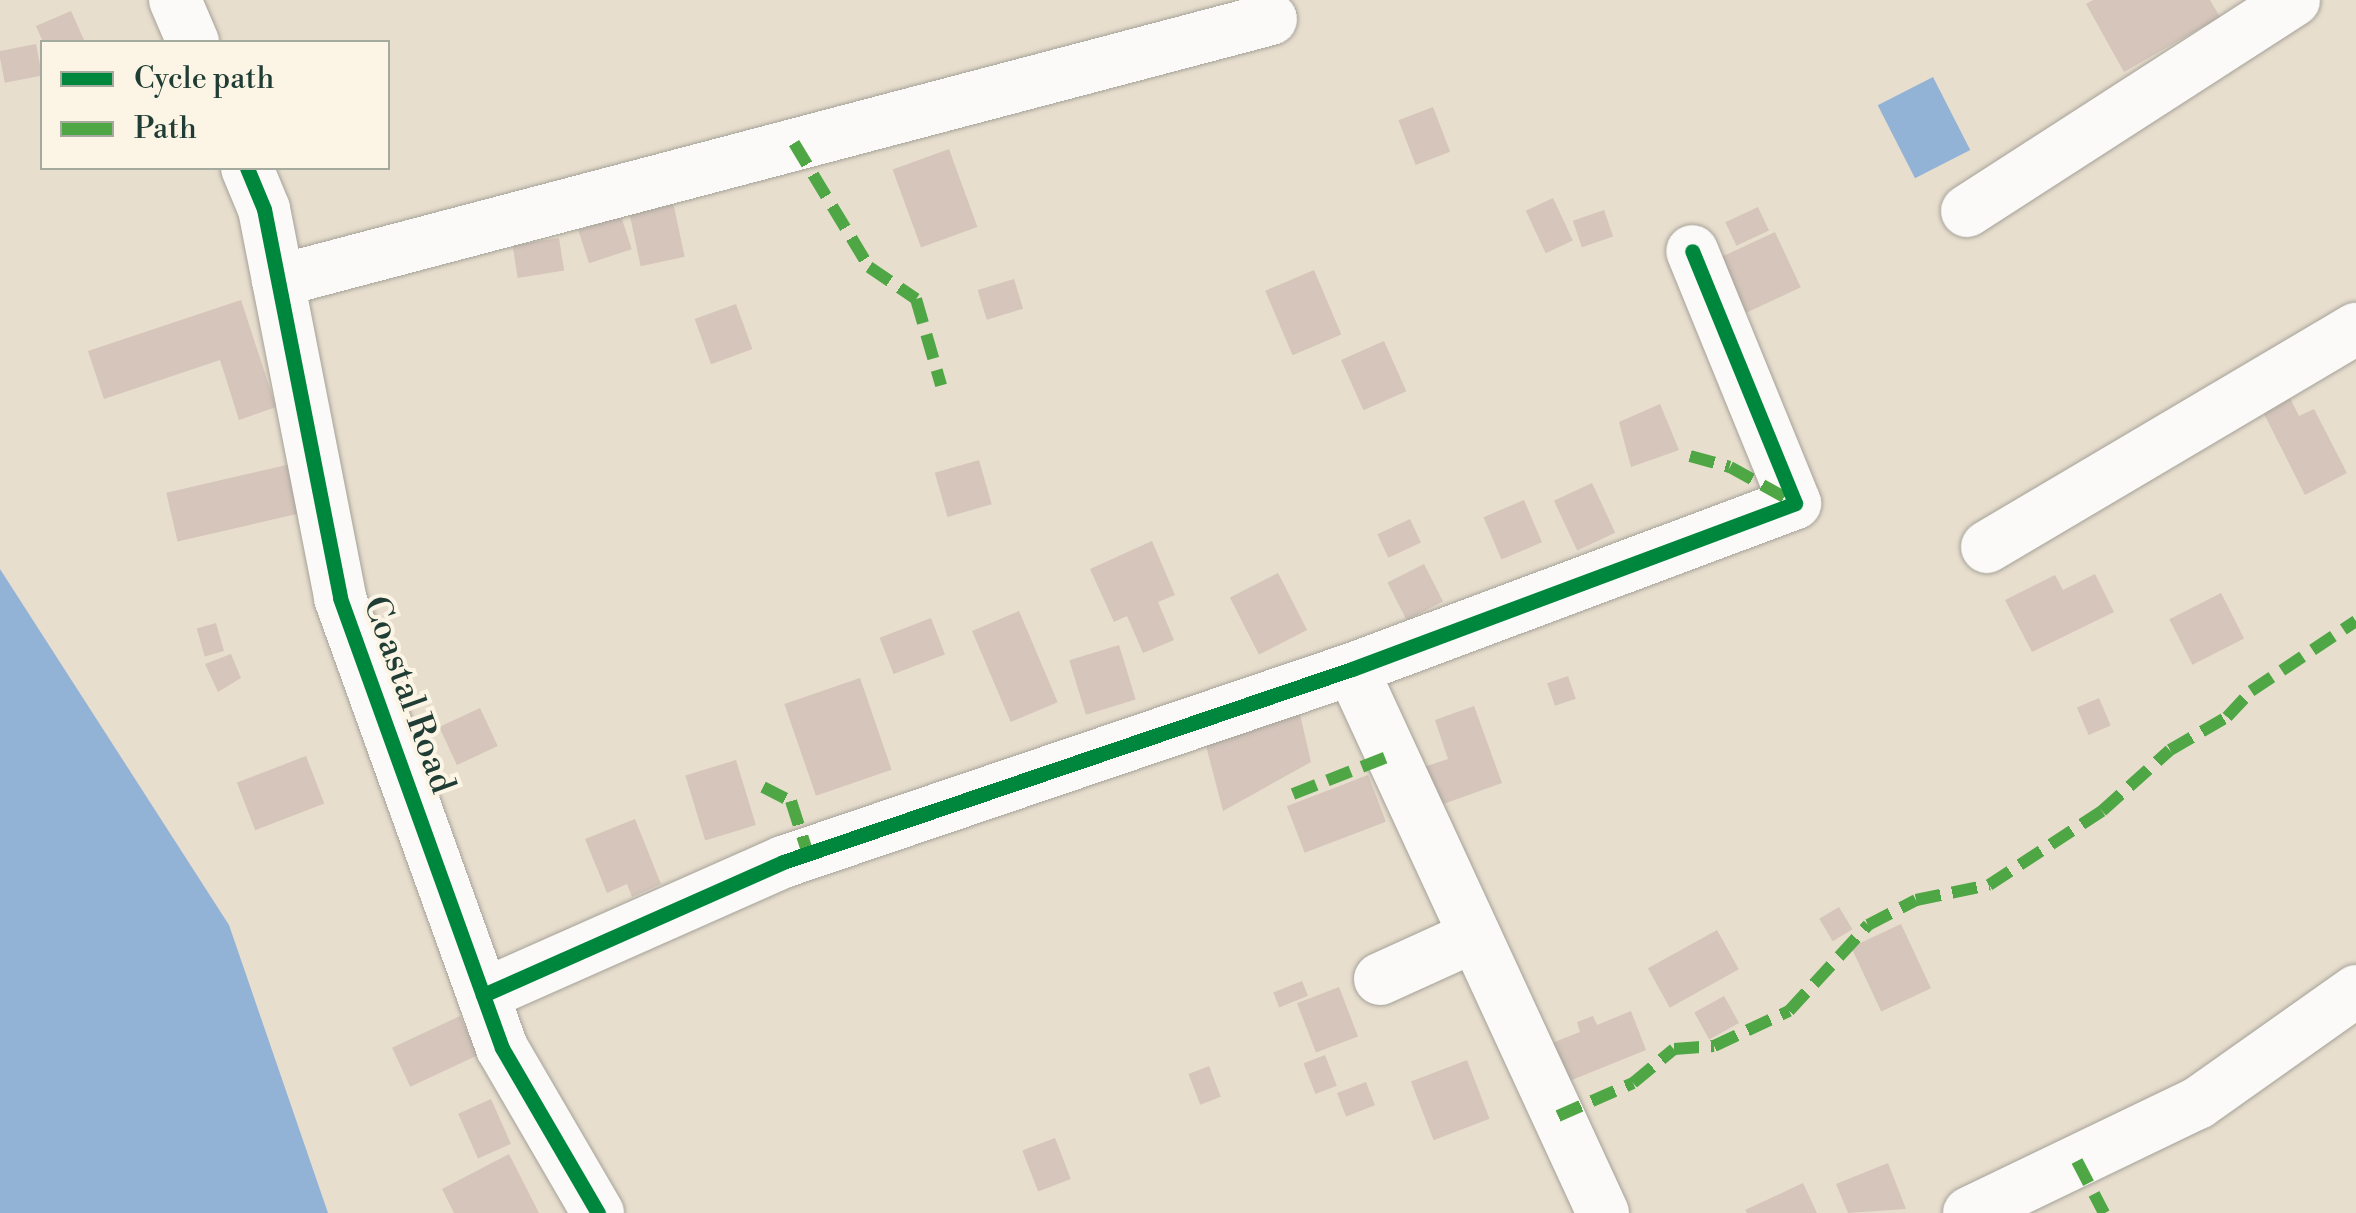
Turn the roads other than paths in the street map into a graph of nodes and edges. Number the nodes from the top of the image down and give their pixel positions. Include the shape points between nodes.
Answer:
1 (176, 0) edge
2 (2294, 0) edge
3 (1272, 19) dead end
4 (193, 40) edge
5 (247, 170) edge
6 (1967, 211) dead end
7 (1692, 251) dead end
8 (278, 281) junction
9 (2356, 329) edge
10 (1987, 547) dead end
11 (1352, 668) junction
12 (1475, 936) junction
13 (1380, 979) dead end
14 (2356, 991) edge
15 (484, 995) junction
16 (598, 1213) edge
17 (1602, 1213) edge
18 (1969, 1213) edge

1 - 4 street
2 - 6 street
3 - 8 street
5 - 8 street, Coastal Road via 264,209
7 - 11 street via 1795,503
8 - 15 street, Coastal Road via 340,598
9 - 10 street
11 - 12 street
11 - 15 street via 783,862
12 - 13 street
12 - 17 street
14 - 18 street via 2198,1103
15 - 16 street, Coastal Road via 502,1048

